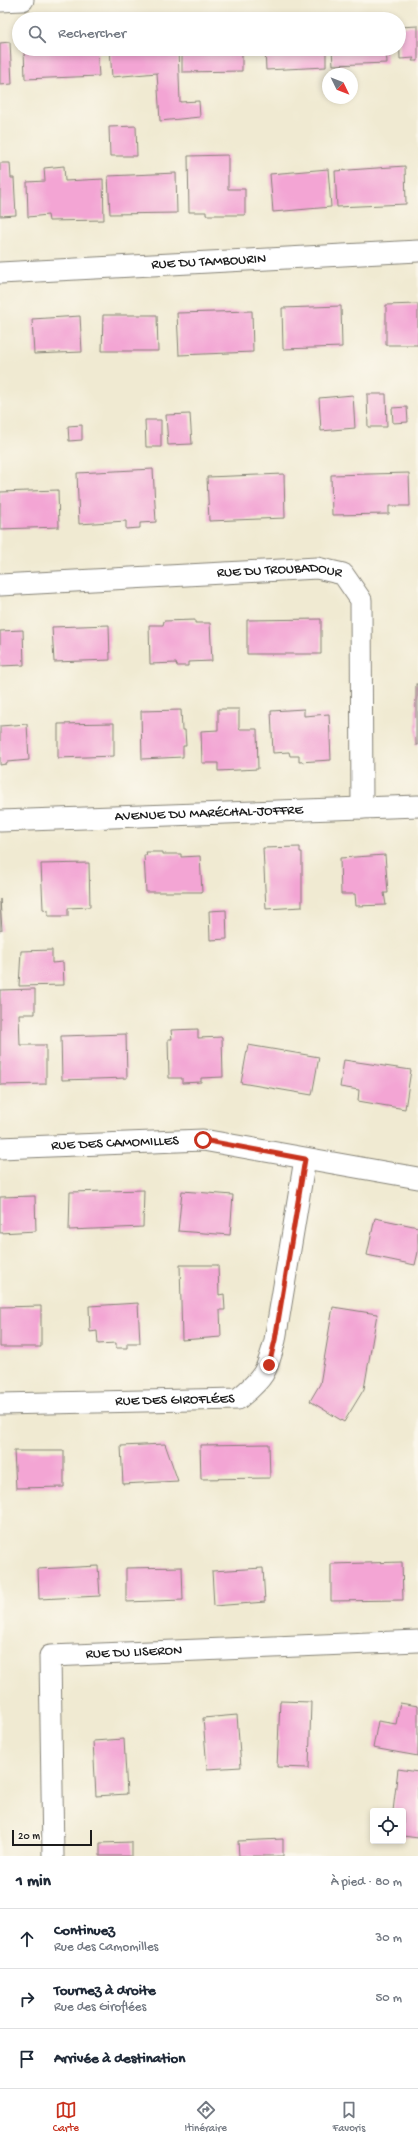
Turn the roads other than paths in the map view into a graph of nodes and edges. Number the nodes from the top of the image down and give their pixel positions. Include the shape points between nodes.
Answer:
1 (23, 0) edge
2 (0, 1) edge
3 (418, 251) edge
4 (0, 274) edge
5 (0, 585) edge
6 (418, 806) edge
7 (362, 808) junction
8 (0, 821) edge
9 (0, 1148) edge
10 (305, 1159) junction
11 (418, 1178) edge
12 (0, 1404) edge
13 (418, 1641) edge
14 (53, 1856) edge

1 - 2 street
3 - 4 street, RUE DU TAMBOURIN
5 - 7 street, RUE DU TROUBADOUR via 317,568 343,574 362,600
6 - 7 street, AVENUE DU MARÉCHAL-JOFFRE
7 - 8 street, AVENUE DU MARÉCHAL-JOFFRE
9 - 10 street, RUE DES CAMOMILLES via 203,1140
10 - 11 street, RUE DES CAMOMILLES
10 - 12 street, RUE DES GIROFLÉES via 269,1365 259,1382 238,1399
13 - 14 street, RUE DU LISERON via 50,1656

